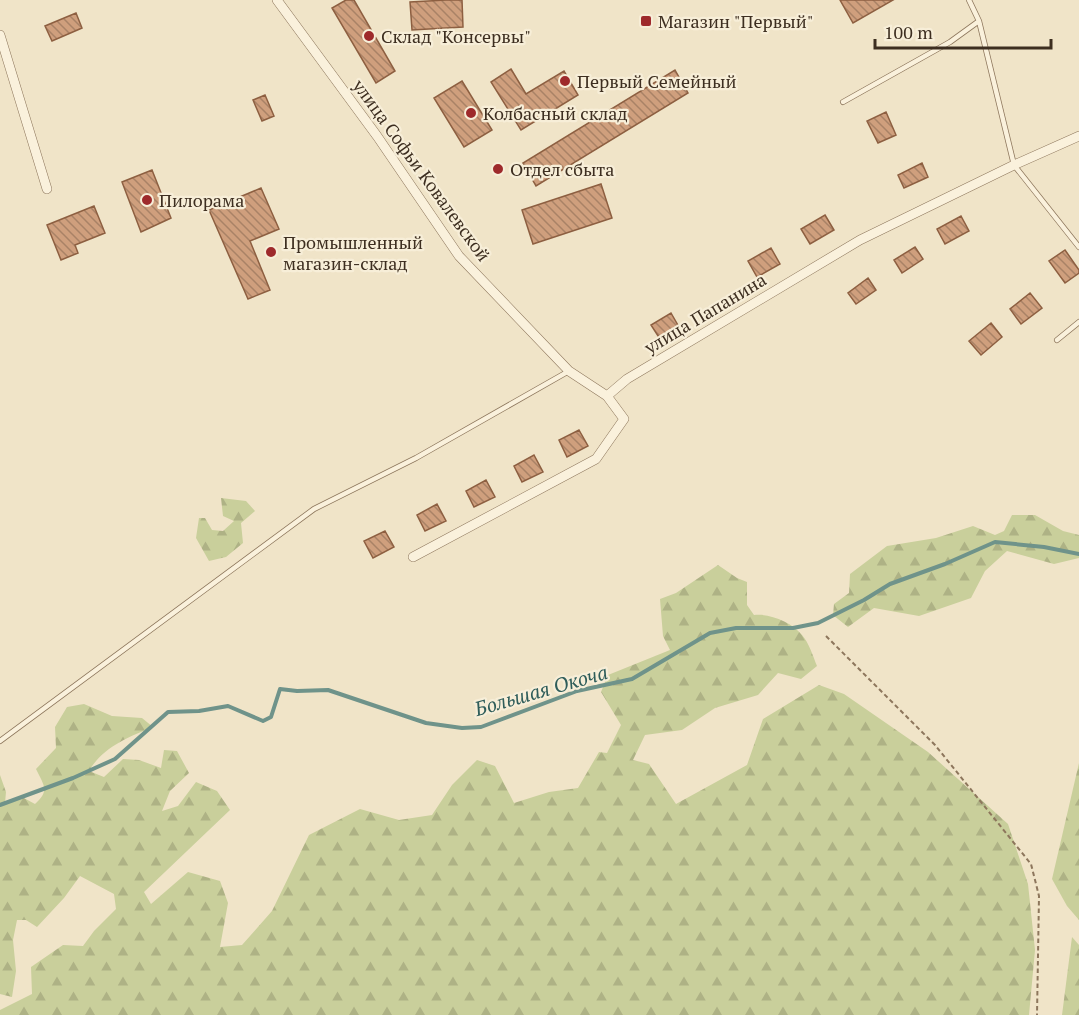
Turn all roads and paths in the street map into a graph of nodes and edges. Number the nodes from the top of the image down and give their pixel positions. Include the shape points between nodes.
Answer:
1 (277, 0) edge
2 (969, 0) edge
3 (979, 21) junction
4 (0, 35) edge
5 (843, 102) dead end
6 (1079, 136) edge
7 (1014, 165) junction
8 (47, 189) dead end
9 (1079, 247) edge
10 (1079, 322) edge
11 (1057, 340) dead end
12 (569, 371) junction
13 (607, 396) junction
14 (413, 557) dead end
15 (825, 636) dead end
16 (0, 741) edge
17 (1037, 1015) edge

1 - 12 street, улица Софьи Ковалевской via 459,256
2 - 3 lane
3 - 5 lane via 950,42
3 - 7 lane
4 - 8 street
6 - 7 street, улица Папанина
7 - 9 lane
7 - 13 street, улица Папанина via 860,240 627,379
10 - 11 lane
12 - 13 street, улица Софьи Ковалевской
12 - 16 lane via 416,458 314,509
13 - 14 street via 624,419 596,459
15 - 17 path via 935,745 1031,864 1039,896

